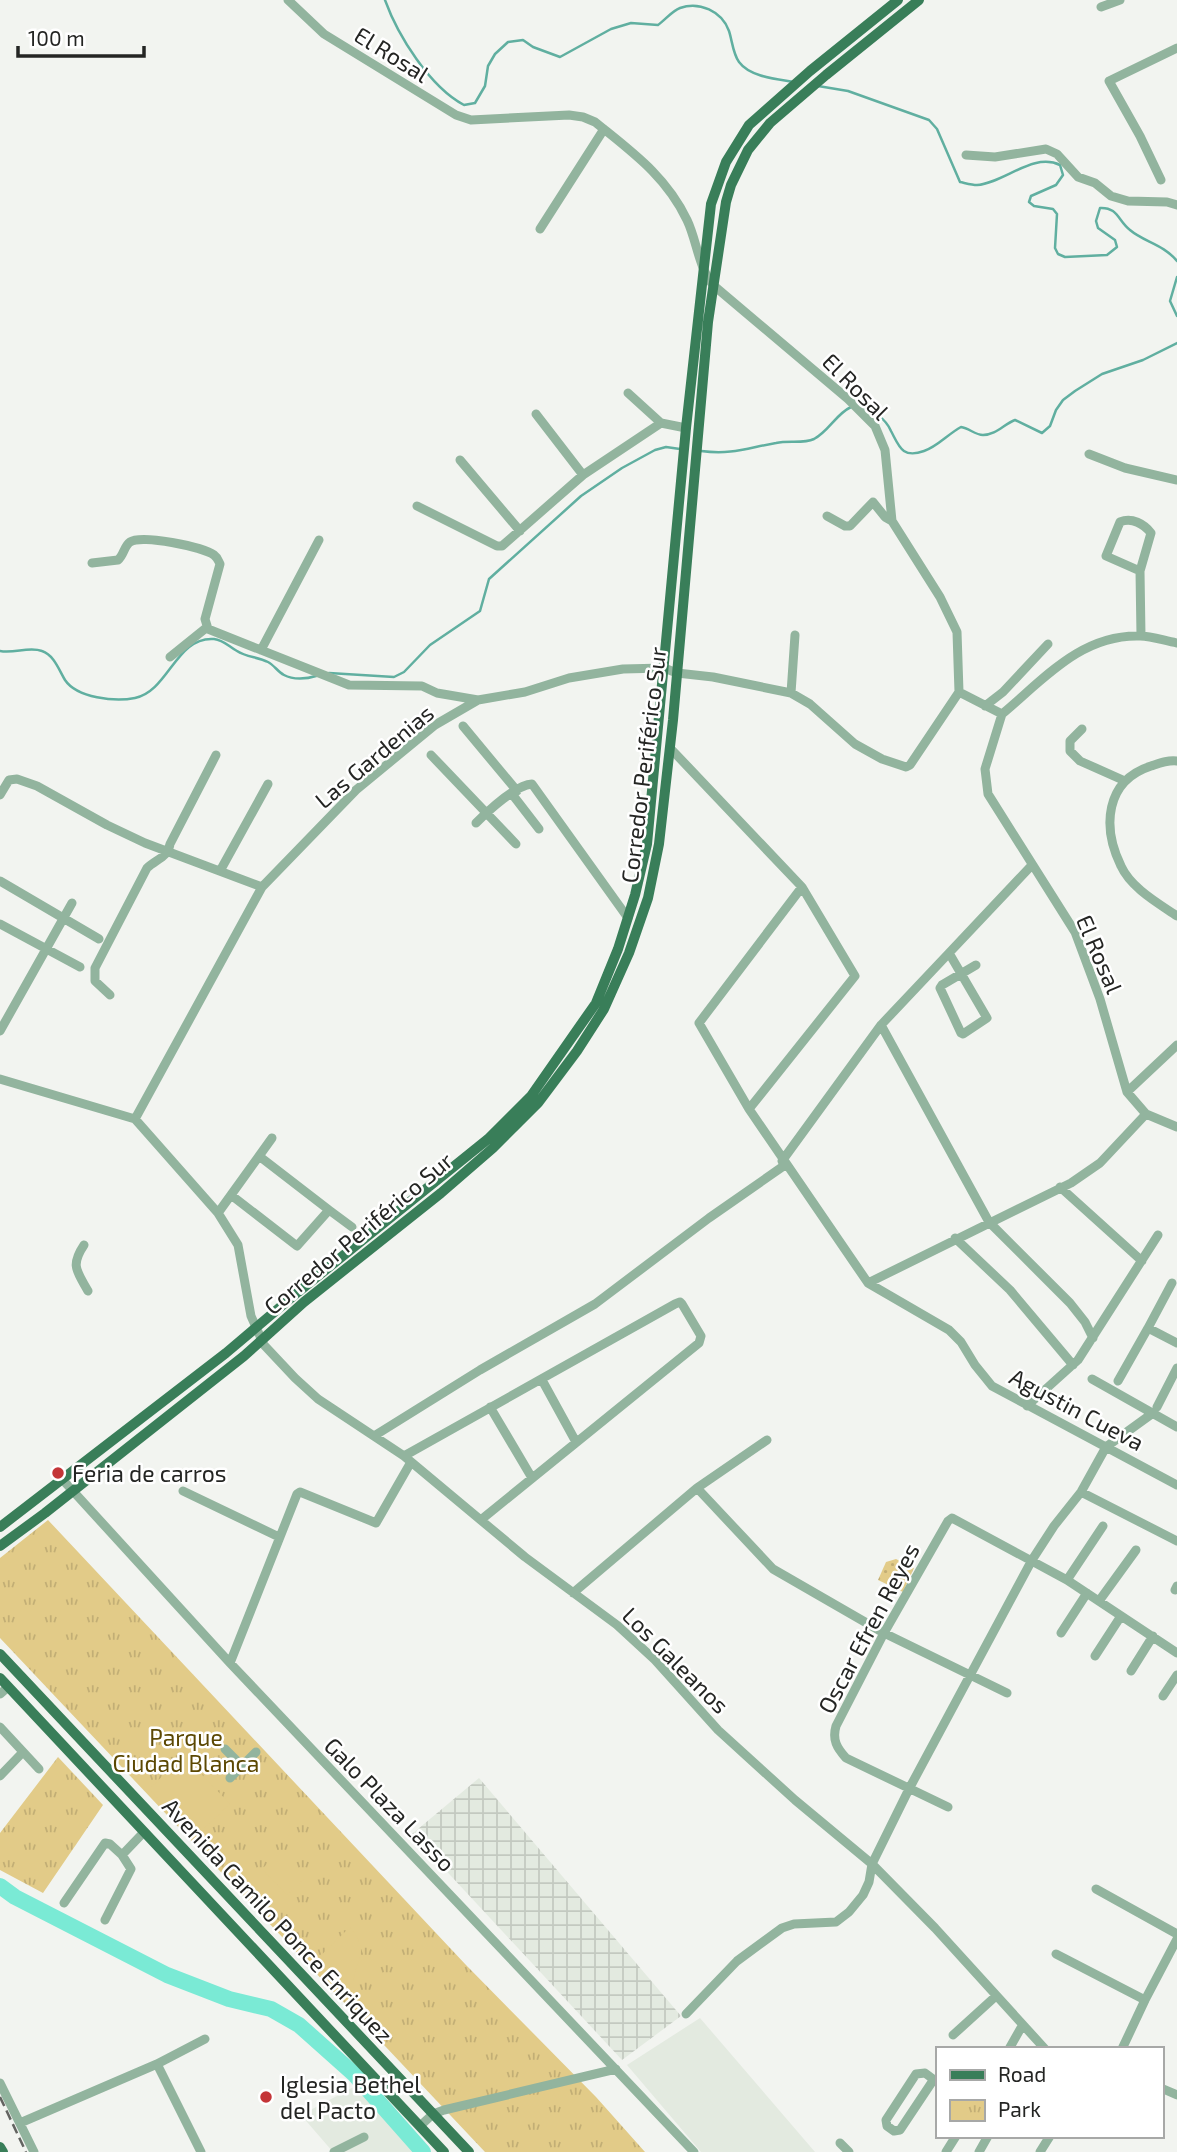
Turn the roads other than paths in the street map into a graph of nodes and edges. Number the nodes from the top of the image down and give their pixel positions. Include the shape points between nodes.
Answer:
1 (288, 0) edge
2 (898, 0) edge
3 (919, 0) edge
4 (1120, 0) edge
5 (1101, 7) dead end
6 (1177, 48) edge
7 (604, 129) junction
8 (965, 155) dead end
9 (1161, 180) dead end
10 (1177, 205) edge
11 (540, 229) dead end
12 (703, 269) junction
13 (713, 285) junction
14 (628, 393) dead end
15 (536, 415) dead end
16 (661, 423) junction
17 (686, 428) junction
18 (1089, 454) dead end
19 (460, 460) dead end
20 (583, 475) junction
21 (1177, 480) edge
22 (417, 506) dead end
23 (827, 516) dead end
24 (892, 521) junction
25 (520, 531) junction
26 (319, 540) dead end
27 (92, 563) dead end
28 (1140, 571) junction
29 (206, 628) junction
30 (795, 635) dead end
31 (1141, 636) junction
32 (1177, 643) edge
33 (1048, 644) dead end
34 (261, 650) junction
35 (170, 657) dead end
36 (664, 668) junction
37 (677, 673) junction
38 (959, 692) junction
39 (791, 693) junction
40 (478, 700) junction
41 (985, 706) junction
42 (1002, 714) junction
43 (463, 726) dead end
44 (1082, 729) dead end
45 (671, 749) junction
46 (216, 755) dead end
47 (432, 755) dead end
48 (1177, 761) edge
49 (1125, 780) junction
50 (268, 784) dead end
51 (514, 793) junction
52 (0, 795) edge
53 (487, 812) junction
54 (476, 822) dead end
55 (539, 829) dead end
56 (516, 844) dead end
57 (169, 852) junction
58 (1031, 865) junction
59 (219, 871) junction
60 (0, 881) edge
61 (262, 887) junction
62 (802, 887) junction
63 (72, 903) dead end
64 (1177, 916) edge
65 (64, 918) junction
66 (628, 918) junction
67 (0, 924) edge
68 (99, 939) dead end
69 (46, 949) junction
70 (949, 953) junction
71 (976, 965) dead end
72 (80, 967) dead end
73 (962, 974) junction
74 (110, 995) dead end
75 (881, 1024) junction
76 (0, 1031) edge
77 (1177, 1045) edge
78 (0, 1079) edge
79 (1127, 1092) junction
80 (748, 1109) junction
81 (1146, 1114) junction
82 (135, 1119) junction
83 (1177, 1127) edge
84 (272, 1138) dead end
85 (259, 1156) junction
86 (784, 1163) junction
87 (1060, 1187) junction
88 (231, 1195) junction
89 (329, 1210) junction
90 (218, 1213) junction
91 (989, 1222) junction
92 (352, 1227) dead end
93 (1158, 1235) dead end
94 (955, 1238) junction
95 (84, 1245) dead end
96 (1142, 1261) junction
97 (868, 1283) junction
98 (1172, 1283) dead end
99 (88, 1291) dead end
100 (256, 1328) junction
101 (1148, 1328) junction
102 (1093, 1338) junction
103 (262, 1340) junction
104 (1177, 1343) edge
105 (1073, 1365) junction
106 (1177, 1368) edge
107 (1092, 1379) dead end
108 (542, 1380) junction
109 (1118, 1381) dead end
110 (1027, 1406) junction
111 (490, 1407) junction
112 (1155, 1410) junction
113 (1177, 1427) edge
114 (374, 1436) junction
115 (767, 1440) dead end
116 (576, 1443) junction
117 (1106, 1447) junction
118 (408, 1459) junction
119 (532, 1478) junction
120 (62, 1479) junction
121 (1177, 1485) edge
122 (697, 1488) junction
123 (72, 1491) junction
124 (183, 1491) dead end
125 (1081, 1492) junction
126 (482, 1519) junction
127 (1104, 1526) dead end
128 (0, 1527) edge
129 (279, 1537) junction
130 (1177, 1541) edge
131 (0, 1546) edge
132 (1136, 1550) dead end
133 (1032, 1560) junction
134 (1067, 1580) junction
135 (573, 1593) junction
136 (1087, 1593) junction
137 (1099, 1601) junction
138 (1121, 1616) junction
139 (884, 1633) junction
140 (1061, 1633) dead end
141 (1153, 1636) junction
142 (1176, 1650) edge
143 (0, 1654) edge
144 (1095, 1656) dead end
145 (230, 1663) junction
146 (1131, 1671) dead end
147 (972, 1675) junction
148 (1177, 1675) edge
149 (3, 1686) edge
150 (1007, 1693) dead end
151 (1163, 1696) dead end
152 (0, 1727) edge
153 (225, 1749) dead end
154 (23, 1752) junction
155 (256, 1752) dead end
156 (242, 1766) junction
157 (39, 1769) dead end
158 (0, 1776) edge
159 (230, 1778) dead end
160 (909, 1789) junction
161 (948, 1807) dead end
162 (145, 1832) junction
163 (122, 1855) junction
164 (872, 1864) junction
165 (1096, 1889) dead end
166 (64, 1903) dead end
167 (105, 1920) dead end
168 (1177, 1937) edge
169 (1056, 1954) dead end
170 (996, 1996) junction
171 (1145, 2000) junction
172 (686, 2014) dead end
173 (1022, 2026) junction
174 (953, 2035) dead end
175 (205, 2039) dead end
176 (1010, 2047) edge
177 (1041, 2047) edge
178 (1123, 2047) edge
179 (158, 2064) junction
180 (616, 2069) junction
181 (936, 2080) edge
182 (0, 2083) edge
183 (433, 2114) junction
184 (20, 2123) junction
185 (420, 2126) junction
186 (363, 2137) dead end
187 (840, 2143) dead end
188 (0, 2147) edge
189 (2, 2152) edge
190 (34, 2152) edge
191 (201, 2152) edge
192 (334, 2152) edge
193 (444, 2152) edge
194 (469, 2152) edge
195 (694, 2152) edge
196 (849, 2152) edge

1 - 7 street, El Rosal via 324,34 456,115 471,120 583,117
2 - 12 main road, Corredor Periférico Sur via 749,125 726,162 711,204
3 - 13 main road, Corredor Periférico Sur via 825,75 758,137 726,202
4 - 5 street
6 - 9 street via 1109,81
7 - 11 street
7 - 12 street, El Rosal via 661,178 678,201
8 - 10 street via 995,157 1046,149 1077,177 1095,183 1111,196
12 - 13 street, El Rosal
12 - 17 main road, Corredor Periférico Sur
13 - 24 street, El Rosal via 875,426 885,450
13 - 37 main road, Corredor Periférico Sur
14 - 16 street
15 - 20 street
16 - 17 street
16 - 20 street
17 - 36 main road, Corredor Periférico Sur
18 - 21 street
19 - 25 street
20 - 25 street
22 - 25 street via 497,546
23 - 24 street via 850,526 873,502
24 - 38 street, El Rosal via 957,632
26 - 34 street
27 - 29 street via 118,561 137,539 211,553 220,564
28 - 28 street via 1151,533 1140,523 1125,520 1106,556
28 - 31 street
29 - 34 street
29 - 35 street
30 - 39 street
31 - 32 street
31 - 42 street via 1112,638 1068,658
33 - 41 street
34 - 40 street via 349,685 422,686
36 - 37 street, Las Gardenias
36 - 40 street, Las Gardenias via 569,678
36 - 66 main road, Corredor Periférico Sur via 647,844
37 - 39 street, Las Gardenias
37 - 45 main road, Corredor Periférico Sur
38 - 39 street via 906,767 855,744
38 - 41 street
40 - 61 street, Las Gardenias via 435,725 356,790
41 - 42 street
42 - 58 street, El Rosal via 985,781 988,794
43 - 51 street
44 - 49 street via 1070,741 1070,751 1080,761
45 - 62 street
45 - 103 main road, Corredor Periférico Sur via 648,898 604,1009 577,1051 538,1103 493,1148
46 - 57 street
47 - 53 street
48 - 49 street via 1140,770
49 - 64 street via 1118,788 1110,820 1121,867 1135,884
50 - 59 street
51 - 53 street
51 - 55 street
51 - 66 street via 527,784 536,787
52 - 57 street via 9,780 17,779
53 - 54 street
53 - 56 street
57 - 59 street
57 - 74 street via 147,868 96,968 95,981
58 - 70 street
58 - 79 street, El Rosal via 1075,932
59 - 61 street
60 - 65 street
61 - 82 street, Las Gardenias
62 - 80 street via 699,1023
62 - 80 street via 855,976
63 - 65 street
65 - 68 street
65 - 69 street
66 - 100 main road, Corredor Periférico Sur via 596,1003 531,1096 488,1139
67 - 69 street
69 - 72 street
69 - 76 street
70 - 73 street
70 - 75 street
71 - 73 street
73 - 73 street via 942,985 940,992 963,1034 987,1018
75 - 86 street
75 - 91 street
77 - 79 street
78 - 82 street
79 - 81 street, El Rosal
80 - 86 street
81 - 83 street, El Rosal
81 - 87 street via 1100,1163
82 - 90 street, Los Galeanos
84 - 85 street
85 - 88 street
85 - 89 street
86 - 97 street
86 - 114 street via 595,1304
87 - 91 street
87 - 96 street
88 - 89 street via 297,1246
88 - 90 street
89 - 92 street
90 - 100 street, Los Galeanos via 238,1245
91 - 94 street
91 - 102 street via 1045,1275
93 - 96 street
94 - 97 street
94 - 105 street via 1010,1290
95 - 99 street via 75,1266
96 - 102 street
97 - 110 street, Agustin Cueva via 948,1330 992,1386
98 - 101 street
100 - 103 street, Los Galeanos
100 - 120 main road, Corredor Periférico Sur
101 - 104 street
101 - 109 street
102 - 105 street
103 - 114 street, Los Galeanos via 318,1399
103 - 123 main road, Corredor Periférico Sur
105 - 110 street
106 - 112 street
107 - 112 street
108 - 111 street
108 - 116 street
108 - 116 street via 680,1302 701,1336 699,1343
110 - 117 street, Agustin Cueva
111 - 118 street
111 - 119 street
112 - 113 street
112 - 117 street
114 - 118 street, Los Galeanos
115 - 122 street
116 - 119 street
117 - 121 street, Agustin Cueva
117 - 125 street
118 - 126 street, Los Galeanos
118 - 129 street via 376,1523 300,1492
119 - 126 street
120 - 123 street, Galo Plaza Lasso
120 - 128 main road, Corredor Periférico Sur
122 - 135 street
122 - 139 street via 773,1569
123 - 131 main road, Corredor Periférico Sur
123 - 145 street, Galo Plaza Lasso
124 - 129 street
125 - 130 street
125 - 133 street
126 - 135 street, Los Galeanos
127 - 134 street
129 - 145 street
132 - 137 street
133 - 134 street
133 - 139 street, Oscar Efren Reyes via 952,1518
133 - 147 street
134 - 136 street
135 - 164 street, Los Galeanos via 617,1625 718,1730
136 - 137 street
136 - 140 street
137 - 138 street
138 - 141 street
138 - 144 street
139 - 147 street
139 - 160 street, Oscar Efren Reyes via 833,1735 846,1758
141 - 142 street
141 - 146 street
143 - 183 main road, Avenida Camilo Ponce Enriquez
145 - 180 street, Galo Plaza Lasso
147 - 150 street
147 - 160 street
148 - 151 street
149 - 162 main road, Avenida Camilo Ponce Enriquez
152 - 154 street
153 - 156 street
154 - 157 street
154 - 158 street
155 - 156 street
156 - 159 street
160 - 161 street
160 - 164 street
162 - 163 street
162 - 185 main road, Avenida Camilo Ponce Enriquez
163 - 166 street via 105,1843
163 - 167 street via 131,1869
164 - 170 street, Los Galeanos
164 - 172 street via 867,1889 843,1918 782,1928 737,1961
165 - 168 street
168 - 171 street
169 - 171 street
170 - 173 street, Los Galeanos
170 - 174 street
171 - 178 street
173 - 176 street
173 - 177 street, Los Galeanos
175 - 179 street
179 - 184 street
179 - 191 street
180 - 183 street
180 - 195 street, Galo Plaza Lasso
181 - 181 street via 900,2130 887,2126 886,2120 916,2074 925,2073
182 - 184 street
183 - 185 street
183 - 194 main road, Avenida Camilo Ponce Enriquez
184 - 190 street
185 - 193 main road, Avenida Camilo Ponce Enriquez
186 - 192 street
187 - 196 street
188 - 189 main road

